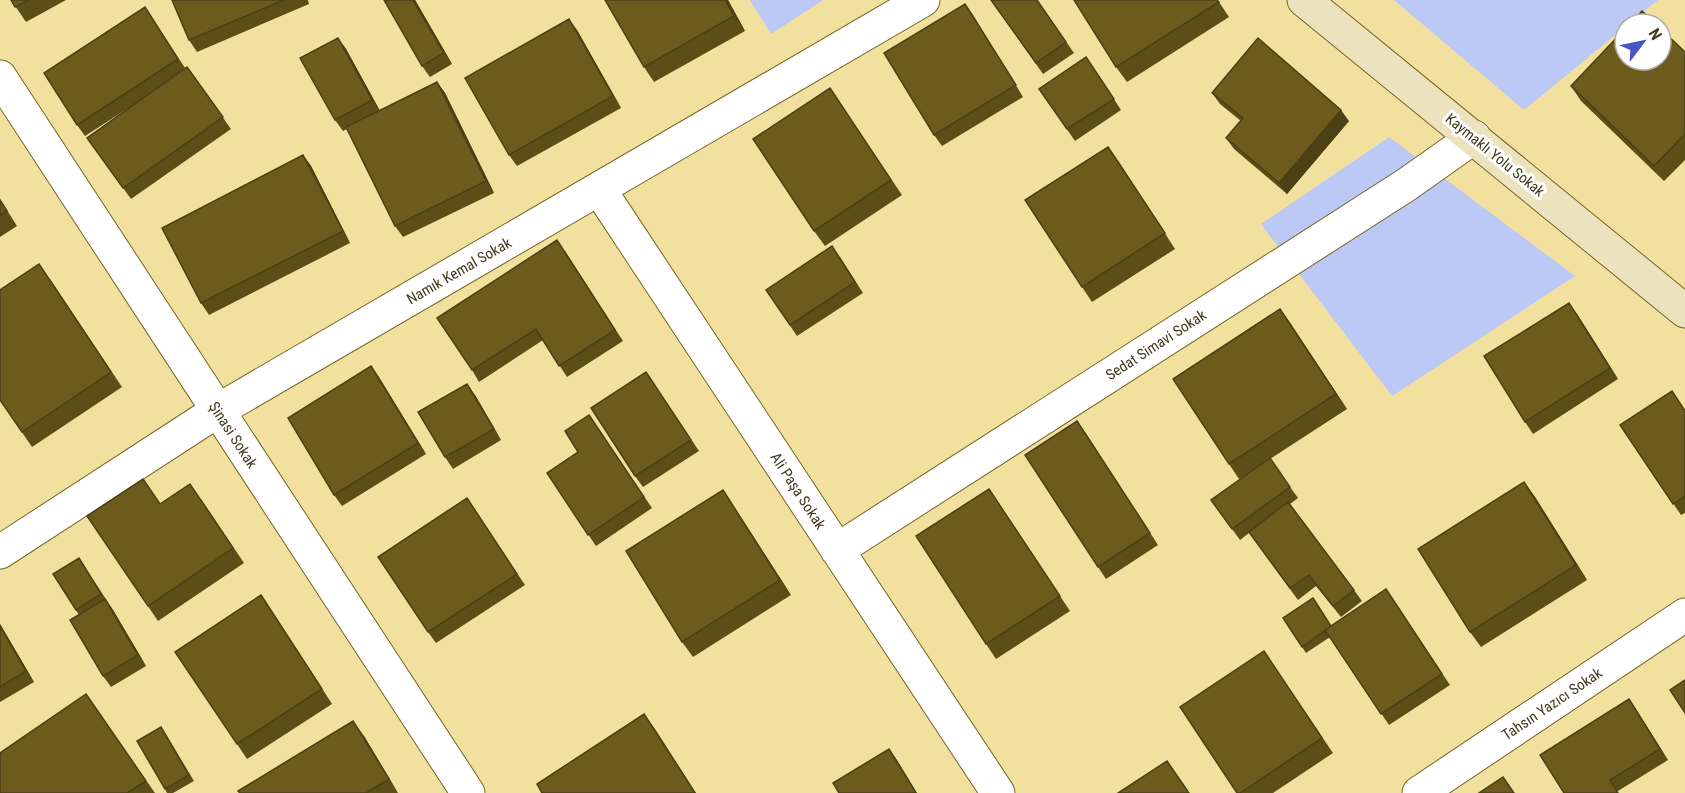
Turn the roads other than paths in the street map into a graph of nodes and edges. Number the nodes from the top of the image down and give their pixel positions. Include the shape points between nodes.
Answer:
1 (923, 0) edge
2 (1304, 0) edge
3 (0, 77) edge
4 (1474, 137) junction
5 (599, 189) junction
6 (1685, 311) edge
7 (217, 411) junction
8 (837, 550) junction
9 (0, 552) edge
10 (1685, 615) edge
11 (468, 793) edge
12 (998, 793) edge
13 (1419, 793) edge

1 - 5 street, Namık Kemal Sokak
2 - 4 street, Kaymaklı Yolu Sokak
3 - 7 street, Şinasi Sokak
4 - 6 street, Kaymaklı Yolu Sokak
4 - 8 street, Sedat Simavi Sokak via 1406,185
5 - 7 street, Namık Kemal Sokak
5 - 8 street, Ali Paşa Sokak
7 - 9 street, Namık Kemal Sokak
7 - 11 street, Şinasi Sokak
8 - 12 street, Ali Paşa Sokak
10 - 13 street, Tahsın Yazıcı Sokak

